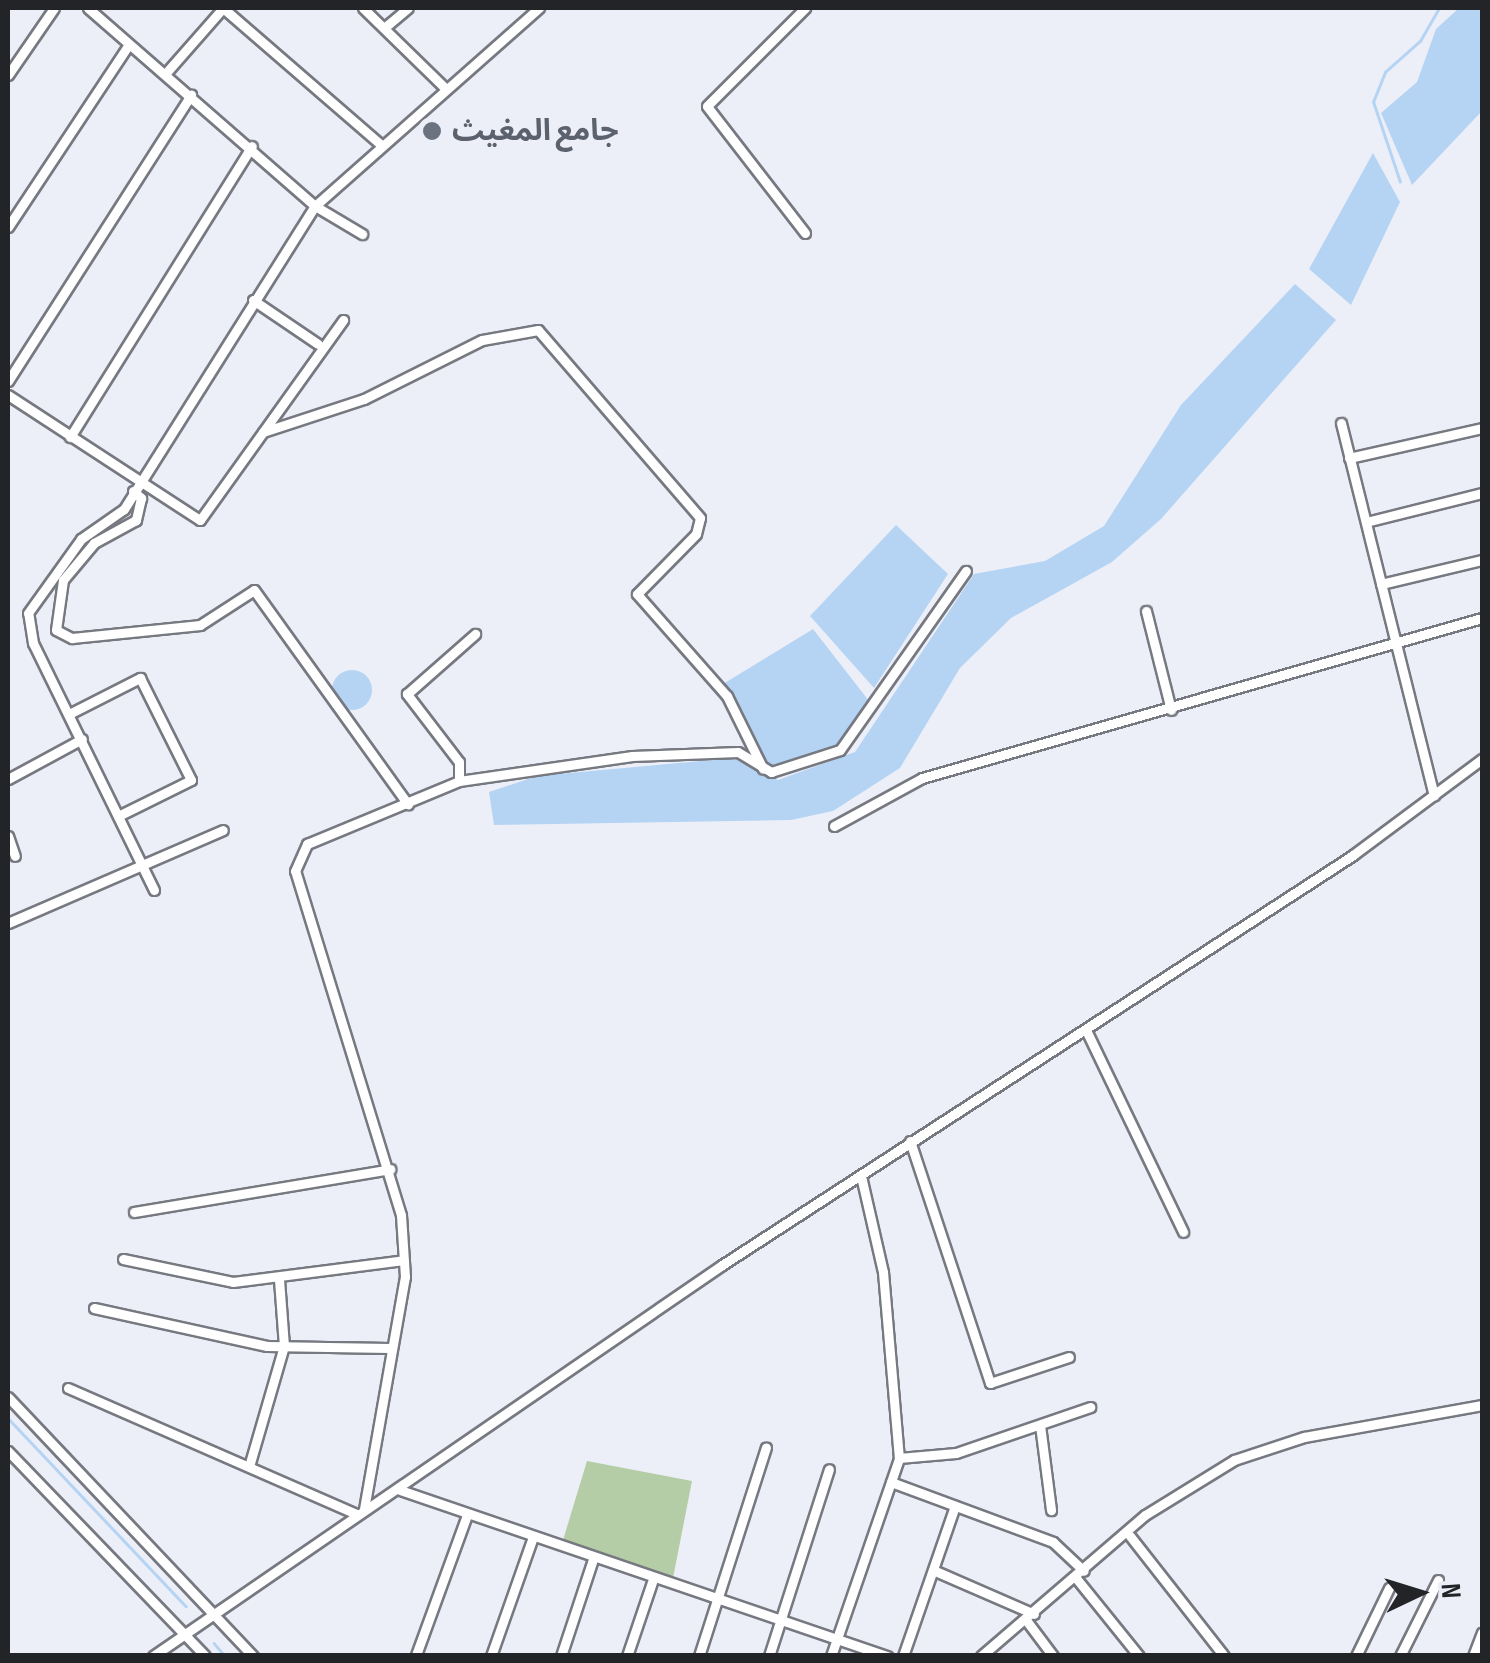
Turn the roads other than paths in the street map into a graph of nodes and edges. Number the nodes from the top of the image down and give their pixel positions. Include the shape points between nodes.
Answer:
1 (54, 8) edge
2 (88, 8) edge
3 (223, 8) edge
4 (363, 8) edge
5 (408, 8) edge
6 (539, 8) edge
7 (805, 8) edge
8 (384, 28) junction
9 (128, 44) junction
10 (165, 74) junction
11 (8, 75) edge
12 (443, 86) junction
13 (192, 95) junction
14 (380, 144) junction
15 (252, 146) junction
16 (315, 206) junction
17 (8, 227) edge
18 (804, 233) dead end
19 (362, 234) dead end
20 (253, 300) junction
21 (343, 320) dead end
22 (318, 344) junction
23 (8, 381) edge
24 (8, 395) edge
25 (1341, 423) dead end
26 (1482, 428) edge
27 (263, 432) junction
28 (70, 437) junction
29 (1350, 458) junction
30 (135, 487) junction
31 (1482, 493) edge
32 (1366, 522) junction
33 (1482, 560) edge
34 (966, 571) dead end
35 (1381, 584) junction
36 (1146, 611) dead end
37 (1482, 618) edge
38 (475, 634) dead end
39 (1398, 645) junction
40 (1171, 710) junction
41 (69, 714) junction
42 (82, 739) junction
43 (1482, 759) edge
44 (763, 770) junction
45 (8, 779) edge
46 (459, 781) junction
47 (1434, 796) junction
48 (408, 804) junction
49 (118, 816) junction
50 (834, 826) dead end
51 (223, 830) dead end
52 (8, 836) edge
53 (15, 856) dead end
54 (142, 865) junction
55 (154, 890) dead end
56 (8, 924) edge
57 (1086, 1030) junction
58 (910, 1142) junction
59 (390, 1169) junction
60 (861, 1176) junction
61 (134, 1212) dead end
62 (1183, 1232) dead end
63 (123, 1259) dead end
64 (404, 1260) junction
65 (279, 1279) junction
66 (94, 1308) dead end
67 (284, 1346) junction
68 (389, 1348) junction
69 (1070, 1357) dead end
70 (68, 1388) dead end
71 (8, 1397) edge
72 (1482, 1405) edge
73 (1090, 1406) dead end
74 (1040, 1424) junction
75 (766, 1447) dead end
76 (8, 1450) edge
77 (899, 1458) junction
78 (250, 1463) junction
79 (829, 1470) dead end
80 (891, 1482) junction
81 (400, 1490) junction
82 (956, 1506) junction
83 (1051, 1510) dead end
84 (361, 1511) junction
85 (467, 1515) junction
86 (1130, 1536) junction
87 (533, 1537) junction
88 (592, 1558) junction
89 (933, 1570) junction
90 (1080, 1575) junction
91 (653, 1580) junction
92 (1438, 1580) dead end
93 (1390, 1588) dead end
94 (716, 1602) junction
95 (214, 1610) junction
96 (1030, 1618) junction
97 (780, 1623) junction
98 (186, 1631) junction
99 (1482, 1633) edge
100 (836, 1641) junction
101 (416, 1655) edge
102 (154, 1656) edge
103 (205, 1656) edge
104 (253, 1656) edge
105 (492, 1656) edge
106 (561, 1656) edge
107 (627, 1656) edge
108 (699, 1656) edge
109 (769, 1656) edge
110 (831, 1656) edge
111 (887, 1656) edge
112 (903, 1656) edge
113 (982, 1656) edge
114 (1053, 1656) edge
115 (1139, 1656) edge
116 (1224, 1656) edge
117 (1356, 1656) edge
118 (1400, 1656) edge
119 (1473, 1656) edge

1 - 11 street
2 - 9 street
3 - 10 street
3 - 14 street
4 - 8 street
5 - 8 street
6 - 12 street
7 - 18 street via 706,106
8 - 12 street
9 - 10 street
9 - 17 street
10 - 13 street
12 - 14 street
13 - 15 street
13 - 23 street
14 - 16 street
15 - 16 street
15 - 28 street
16 - 19 street
16 - 20 street
20 - 22 street
20 - 30 street
21 - 22 street
22 - 27 street
24 - 28 street
25 - 29 street
26 - 29 street
27 - 30 street via 200,520
27 - 44 street via 364,399 482,340 538,330 700,518 696,534 638,594 727,696
28 - 30 street
29 - 32 street
30 - 41 street via 58,566 28,614
30 - 48 street via 141,498 136,520 94,544 63,580 56,630 72,638 200,624 254,590
31 - 32 street
32 - 35 street
33 - 35 street
34 - 44 street via 849,745
35 - 39 street
36 - 40 street
37 - 39 street
38 - 46 street via 407,694 459,762
39 - 40 street
39 - 47 street
40 - 50 street via 922,778
41 - 42 street
41 - 49 street via 140,678 191,780
42 - 45 street
42 - 49 street
43 - 47 street
44 - 46 street via 738,752 632,756
46 - 48 street
47 - 57 street
48 - 59 street via 306,844 296,870
49 - 54 street
51 - 54 street
52 - 53 street
54 - 55 street
54 - 56 street
57 - 58 street
57 - 62 street
58 - 60 street
58 - 69 street via 990,1383
59 - 61 street
59 - 64 street
60 - 77 street via 883,1272
60 - 81 street
63 - 65 street via 234,1282
64 - 65 street
64 - 68 street
65 - 67 street
66 - 67 street
67 - 68 street
67 - 78 street
68 - 84 street
70 - 78 street
71 - 95 street
72 - 86 street via 1304,1437 1234,1460 1145,1515
73 - 74 street
74 - 77 street via 956,1453
74 - 83 street
75 - 94 street
76 - 98 street
77 - 80 street
78 - 84 street
79 - 97 street
80 - 82 street
80 - 100 street
81 - 84 street
81 - 85 street
82 - 89 street
82 - 90 street via 1053,1542
84 - 95 street
85 - 87 street
85 - 101 street
86 - 90 street
86 - 116 street
87 - 88 street
87 - 105 street
88 - 91 street
88 - 106 street
89 - 96 street
89 - 112 street
90 - 96 street
90 - 115 street
91 - 94 street
91 - 107 street
92 - 118 street
93 - 117 street
94 - 97 street
94 - 108 street
95 - 98 street
95 - 104 street
96 - 113 street
96 - 114 street
97 - 100 street
97 - 109 street
98 - 102 street
98 - 103 street
99 - 119 street
100 - 110 street
100 - 111 street

